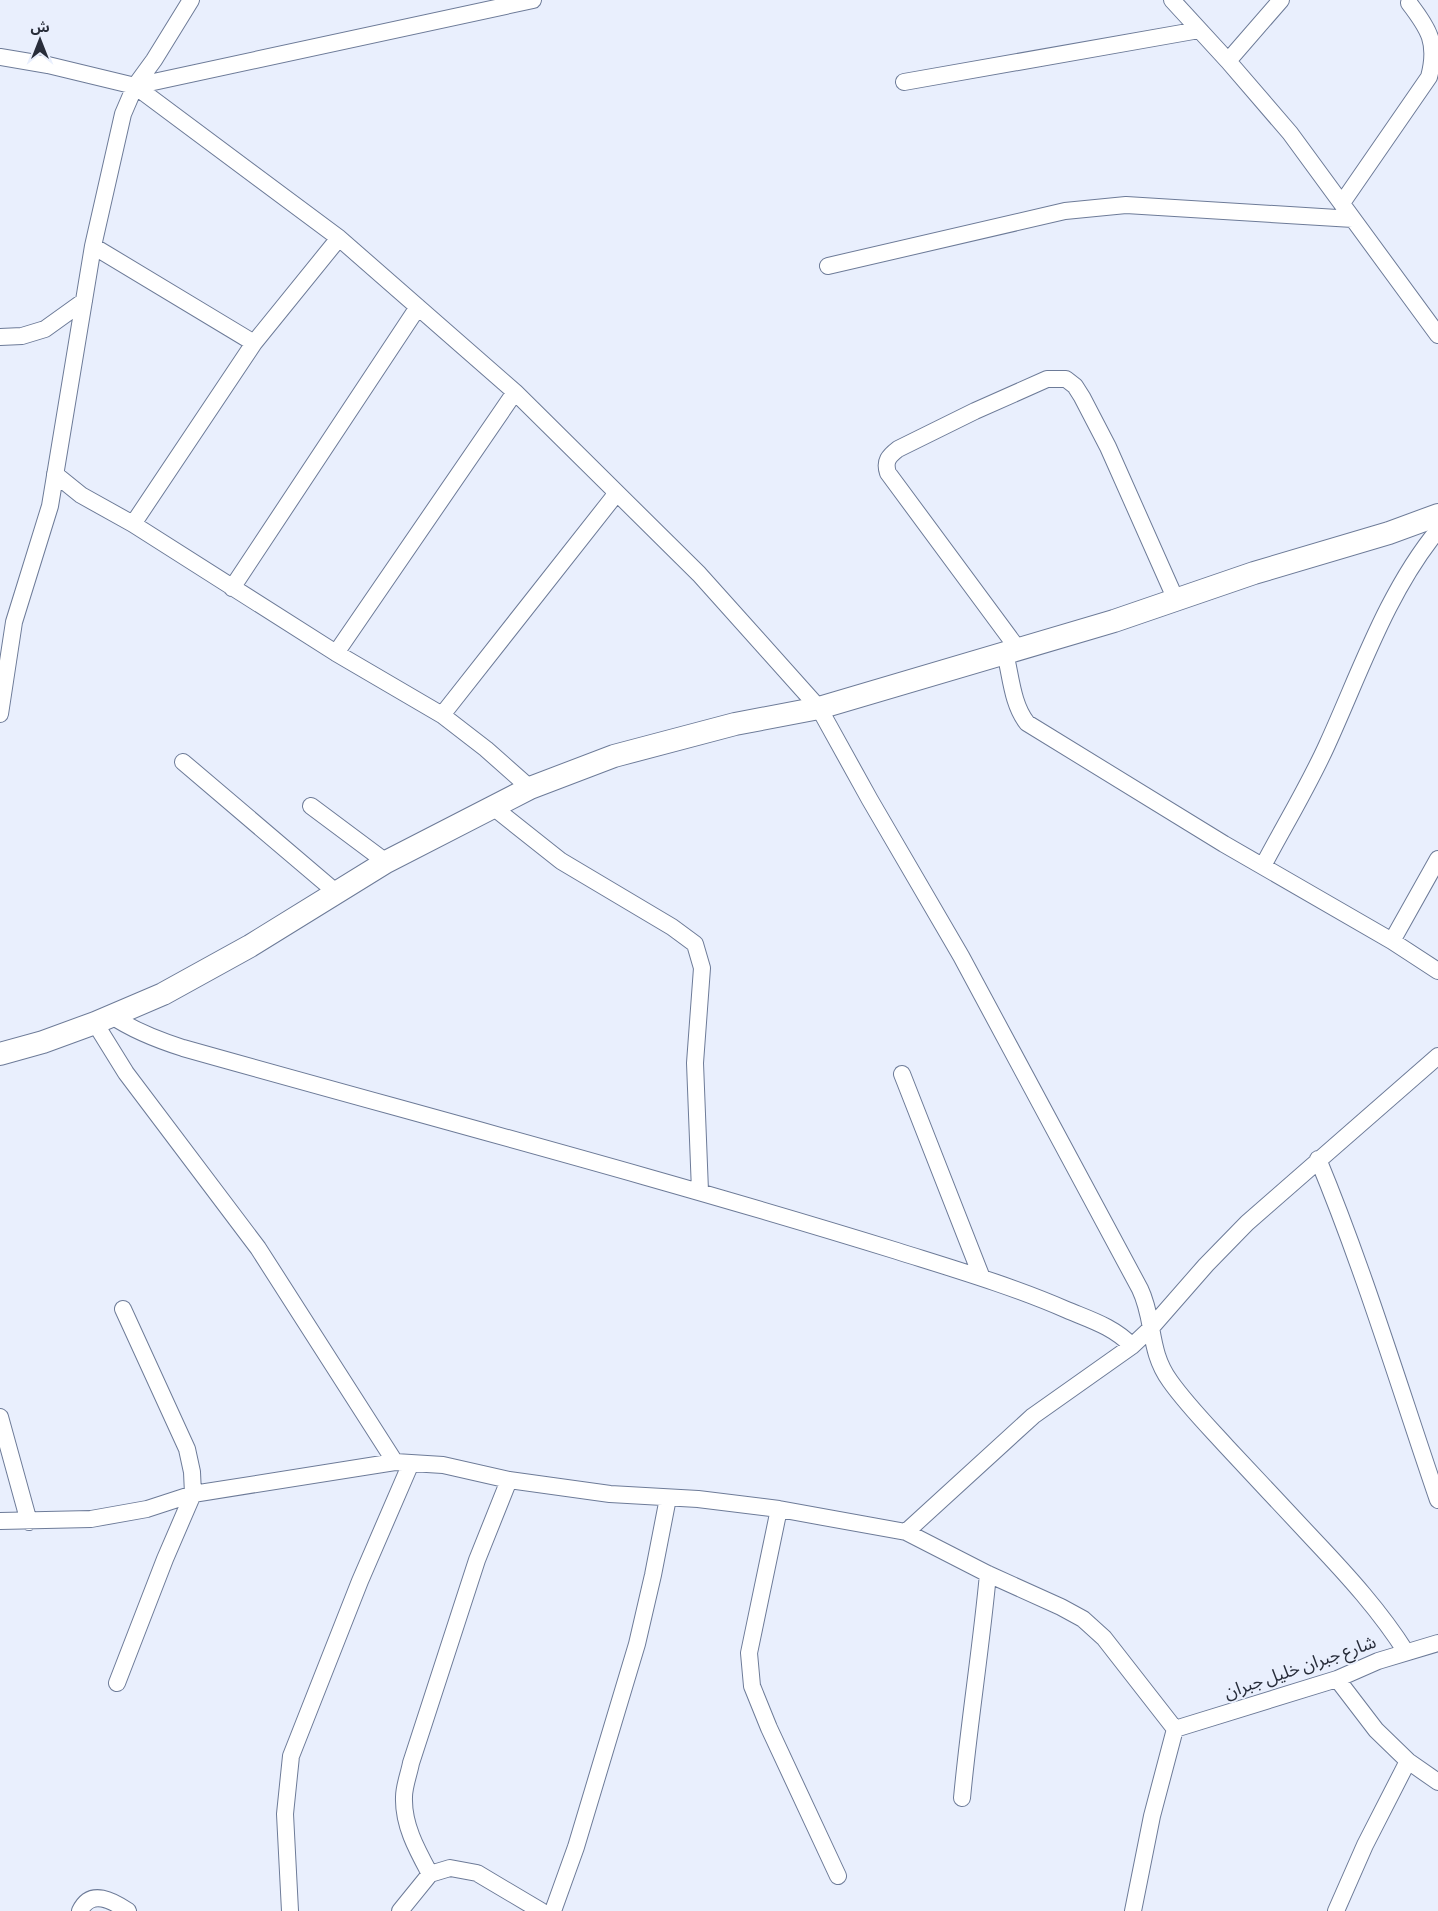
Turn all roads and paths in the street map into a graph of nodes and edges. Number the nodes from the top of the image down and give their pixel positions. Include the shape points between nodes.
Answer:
1 (191, 0) edge
2 (533, 0) edge
3 (1172, 0) edge
4 (1280, 0) edge
5 (1410, 2) dead end
6 (1199, 30) junction
7 (0, 57) edge
8 (1228, 61) junction
9 (904, 82) dead end
10 (135, 86) junction
11 (1342, 203) junction
12 (1353, 219) junction
13 (339, 238) junction
14 (93, 246) junction
15 (828, 266) dead end
16 (84, 301) junction
17 (418, 307) junction
18 (1438, 335) edge
19 (0, 337) edge
20 (254, 343) junction
21 (515, 392) junction
22 (55, 474) junction
23 (616, 494) junction
24 (1438, 515) edge
25 (132, 524) junction
26 (1438, 530) edge
27 (232, 588) junction
28 (1176, 600) junction
29 (6, 636) edge
30 (1011, 651) junction
31 (336, 653) junction
32 (819, 708) junction
33 (0, 714) edge
34 (442, 714) junction
35 (183, 762) dead end
36 (530, 788) junction
37 (311, 806) dead end
38 (493, 807) junction
39 (1438, 859) edge
40 (386, 862) junction
41 (1263, 866) junction
42 (337, 893) junction
43 (1392, 941) junction
44 (1438, 971) edge
45 (103, 1019) junction
46 (0, 1054) edge
47 (1438, 1056) edge
48 (902, 1074) dead end
49 (1318, 1159) junction
50 (700, 1191) junction
51 (982, 1278) junction
52 (123, 1309) dead end
53 (1150, 1329) junction
54 (1132, 1346) junction
55 (0, 1417) edge
56 (403, 1462) junction
57 (509, 1480) junction
58 (193, 1494) junction
59 (668, 1498) junction
60 (1438, 1500) edge
61 (779, 1508) junction
62 (0, 1521) edge
63 (29, 1522) junction
64 (906, 1532) junction
65 (988, 1574) junction
66 (1438, 1643) edge
67 (1406, 1652) junction
68 (1337, 1679) junction
69 (117, 1684) dead end
70 (1175, 1729) junction
71 (1408, 1761) junction
72 (1438, 1782) edge
73 (962, 1798) dead end
74 (430, 1874) junction
75 (838, 1876) dead end
76 (80, 1911) edge
77 (128, 1911) edge
78 (290, 1911) edge
79 (400, 1911) edge
80 (541, 1911) edge
81 (553, 1911) edge
82 (1133, 1911) edge
83 (1336, 1911) edge

1 - 10 street
2 - 10 street
3 - 6 street
4 - 8 street
5 - 11 street via 1433,40 1434,65
6 - 8 street
6 - 9 street
7 - 10 street
8 - 11 street via 1290,133
10 - 13 street
10 - 14 street via 123,114
11 - 12 street
12 - 15 street via 1126,205 1098,207 1065,211
12 - 18 street
13 - 17 street
13 - 20 street
14 - 16 street
14 - 20 street
16 - 19 street via 45,329 22,336
16 - 22 street
17 - 21 street
17 - 27 street
20 - 25 street
21 - 23 street
21 - 31 street
22 - 25 street via 81,495
22 - 29 street via 50,506 14,622
23 - 32 street via 699,574
23 - 34 street
24 - 28 street
25 - 27 street
26 - 41 street via 1422,549 1404,580 1374,638 1326,748
27 - 31 street
28 - 30 street
28 - 30 street via 1108,447 1082,397 1066,379 1047,379 898,449 890,455 886,467
29 - 33 street
30 - 32 street
30 - 41 street via 1016,704 1027,723
31 - 34 street
32 - 36 street via 735,724 614,756
32 - 53 street via 960,956 1140,1289 1149,1310
34 - 36 street
35 - 42 street
36 - 38 street
37 - 40 street
38 - 40 street
38 - 50 street via 561,861 695,944 702,968 695,1064
39 - 43 street
40 - 42 street
41 - 43 street
42 - 45 street via 163,994
43 - 44 street
45 - 46 street
45 - 50 street via 183,1048
45 - 56 street via 126,1073 258,1248
47 - 49 street
48 - 51 street
49 - 53 street via 1247,1223
49 - 60 street via 1366,1283
50 - 51 street
51 - 54 street via 1036,1296 1107,1327
52 - 58 street via 187,1448
53 - 54 street
53 - 67 street via 1156,1353 1170,1381 1364,1594
54 - 64 street via 1032,1416
55 - 63 street
56 - 57 street via 443,1465
56 - 58 street
56 - 78 street via 291,1756 285,1814
57 - 59 street via 610,1494
57 - 74 street via 477,1560 407,1782 404,1797 406,1819
58 - 63 street via 147,1508 91,1519
58 - 69 street
59 - 61 street
59 - 81 street via 637,1644 576,1847
61 - 64 street
61 - 75 street via 749,1653 752,1686
62 - 63 street
64 - 65 street
65 - 70 street via 1082,1619 1104,1638
65 - 73 street
66 - 67 street, شارع جبران خليل جبران
67 - 68 street, شارع جبران خليل جبران
68 - 70 street, شارع جبران خليل جبران
68 - 71 street via 1376,1730
70 - 82 street via 1152,1816
71 - 72 street
71 - 83 street
74 - 79 street
74 - 80 street via 450,1868 477,1872
76 - 77 street via 94,1898 103,1898

